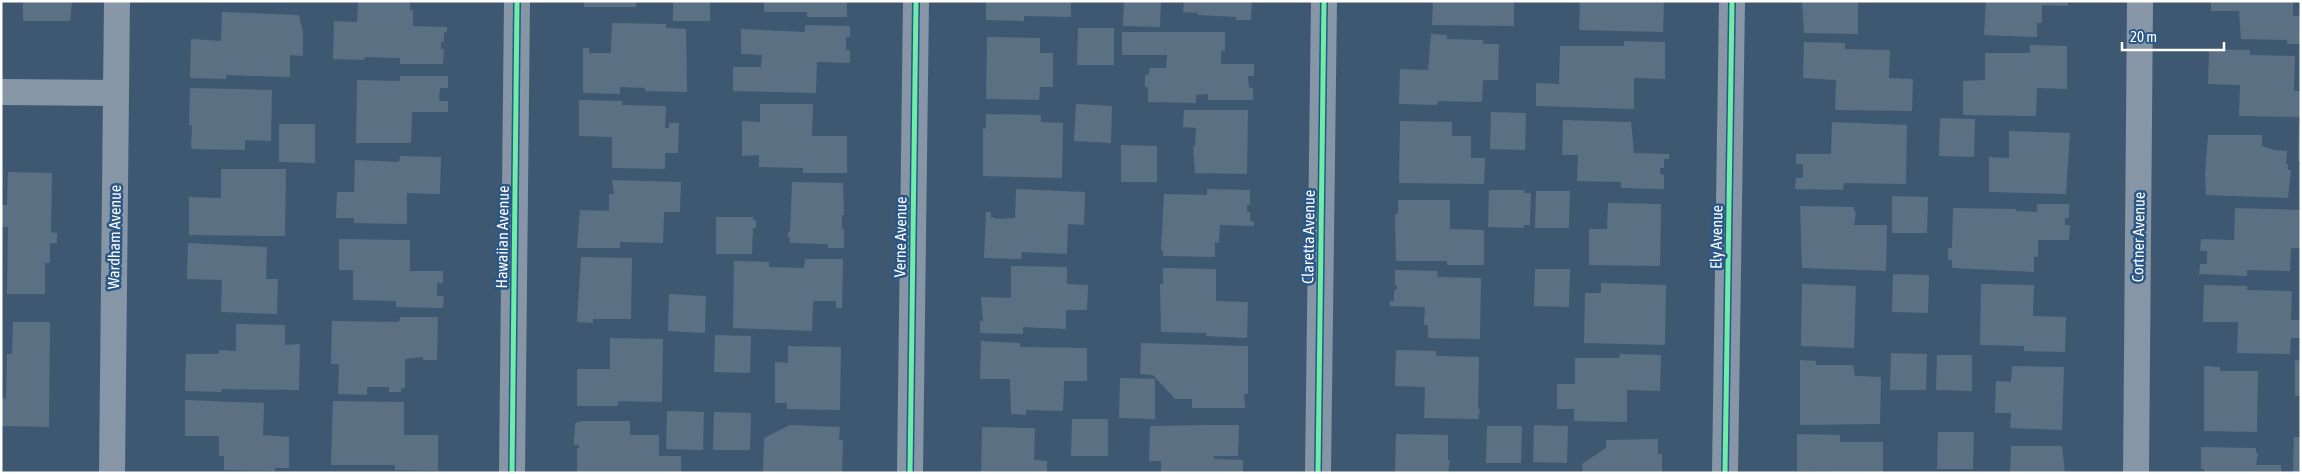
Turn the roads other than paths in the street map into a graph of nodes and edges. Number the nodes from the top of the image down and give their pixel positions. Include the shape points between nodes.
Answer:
1 (117, 1) edge
2 (517, 1) edge
3 (916, 1) edge
4 (1324, 1) edge
5 (1732, 1) edge
6 (2140, 1) edge
7 (1, 92) edge
8 (116, 93) junction
9 (112, 473) edge
10 (512, 473) edge
11 (910, 473) edge
12 (1318, 473) edge
13 (1726, 473) edge
14 (2136, 473) edge

1 - 8 street, Wardham Avenue
2 - 10 street, Hawaiian Avenue
3 - 11 street, Verne Avenue
4 - 12 street, Claretta Avenue
5 - 13 street, Ely Avenue
6 - 14 street, Cortner Avenue
7 - 8 street
8 - 9 street, Wardham Avenue

